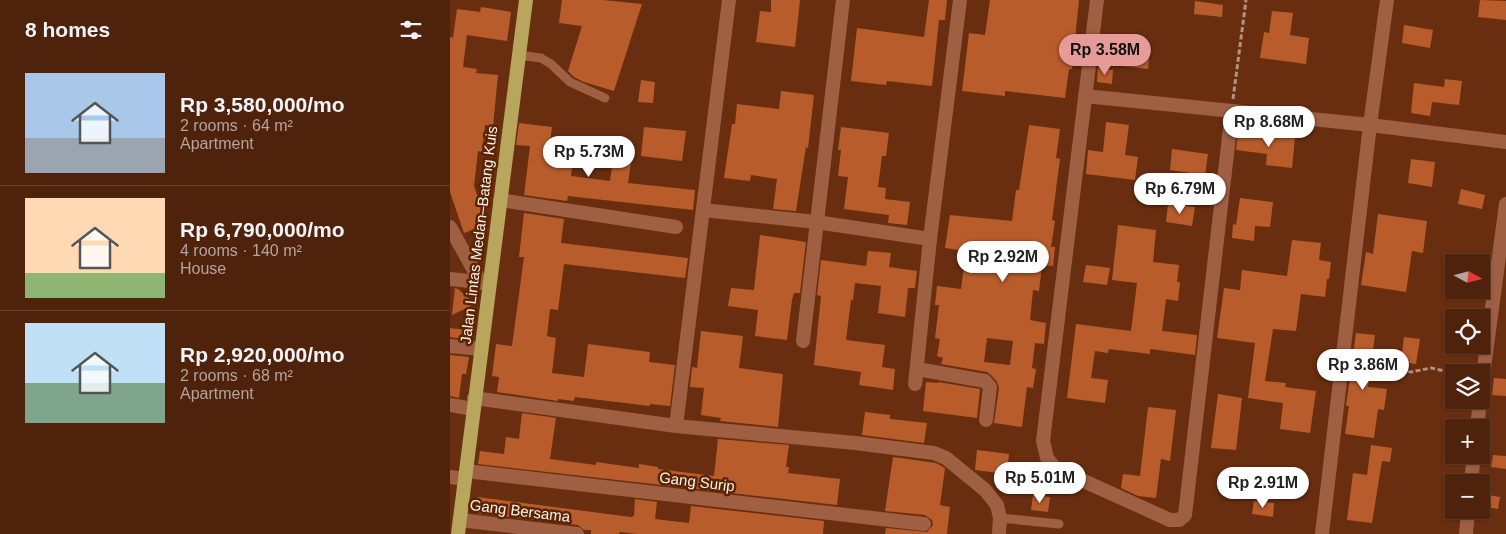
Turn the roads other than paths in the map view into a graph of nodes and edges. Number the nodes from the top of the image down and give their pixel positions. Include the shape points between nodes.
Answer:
1 (526, 0) edge
2 (729, 0) edge
3 (843, 0) edge
4 (960, 0) edge
5 (1098, 0) edge
6 (1387, 0) edge
7 (518, 55) junction
8 (1085, 96) junction
9 (605, 98) dead end
10 (1232, 111) junction
11 (1370, 125) junction
12 (1506, 142) edge
13 (1506, 204) edge
14 (499, 206) junction
15 (703, 210) junction
16 (816, 222) junction
17 (450, 227) edge
18 (676, 227) dead end
19 (930, 239) junction
20 (487, 278) junction
21 (450, 279) edge
22 (803, 341) dead end
23 (450, 346) edge
24 (481, 348) junction
25 (1484, 364) edge
26 (916, 369) junction
27 (915, 384) dead end
28 (474, 403) junction
29 (450, 405) edge
30 (986, 420) dead end
31 (676, 426) junction
32 (465, 475) junction
33 (450, 477) edge
34 (1000, 518) junction
35 (1467, 519) edge
36 (924, 524) dead end
37 (1060, 524) dead end
38 (457, 527) edge
39 (577, 534) edge
40 (1000, 534) edge
41 (1322, 534) edge
42 (1466, 534) edge

1 - 7 highway, Jalan Lintas Medan–Batang Kuis
2 - 15 street
3 - 16 street
4 - 19 street
5 - 8 street
6 - 11 street
7 - 9 lane via 541,58 570,82
7 - 14 highway, Jalan Lintas Medan–Batang Kuis
8 - 10 street
8 - 10 street via 1044,451 1055,468 1170,520 1179,520 1185,515
10 - 11 street
11 - 12 street
11 - 41 street
13 - 25 street
14 - 18 street
14 - 20 highway, Jalan Lintas Medan–Batang Kuis
15 - 16 street
15 - 31 street
16 - 19 street
16 - 22 street
17 - 20 street
19 - 26 street
20 - 21 street
20 - 24 highway, Jalan Lintas Medan–Batang Kuis
23 - 24 street
24 - 28 highway, Jalan Lintas Medan–Batang Kuis
26 - 27 street
26 - 30 street via 986,381 990,387
28 - 29 street
28 - 31 street
28 - 32 highway, Jalan Lintas Medan–Batang Kuis
31 - 34 street via 934,453 946,458 985,490 996,505
32 - 33 street, Gang Surip
32 - 36 street, Gang Surip
32 - 38 highway, Jalan Lintas Medan–Batang Kuis
34 - 37 lane
34 - 40 street
35 - 42 street
38 - 39 street, Gang Bersama

